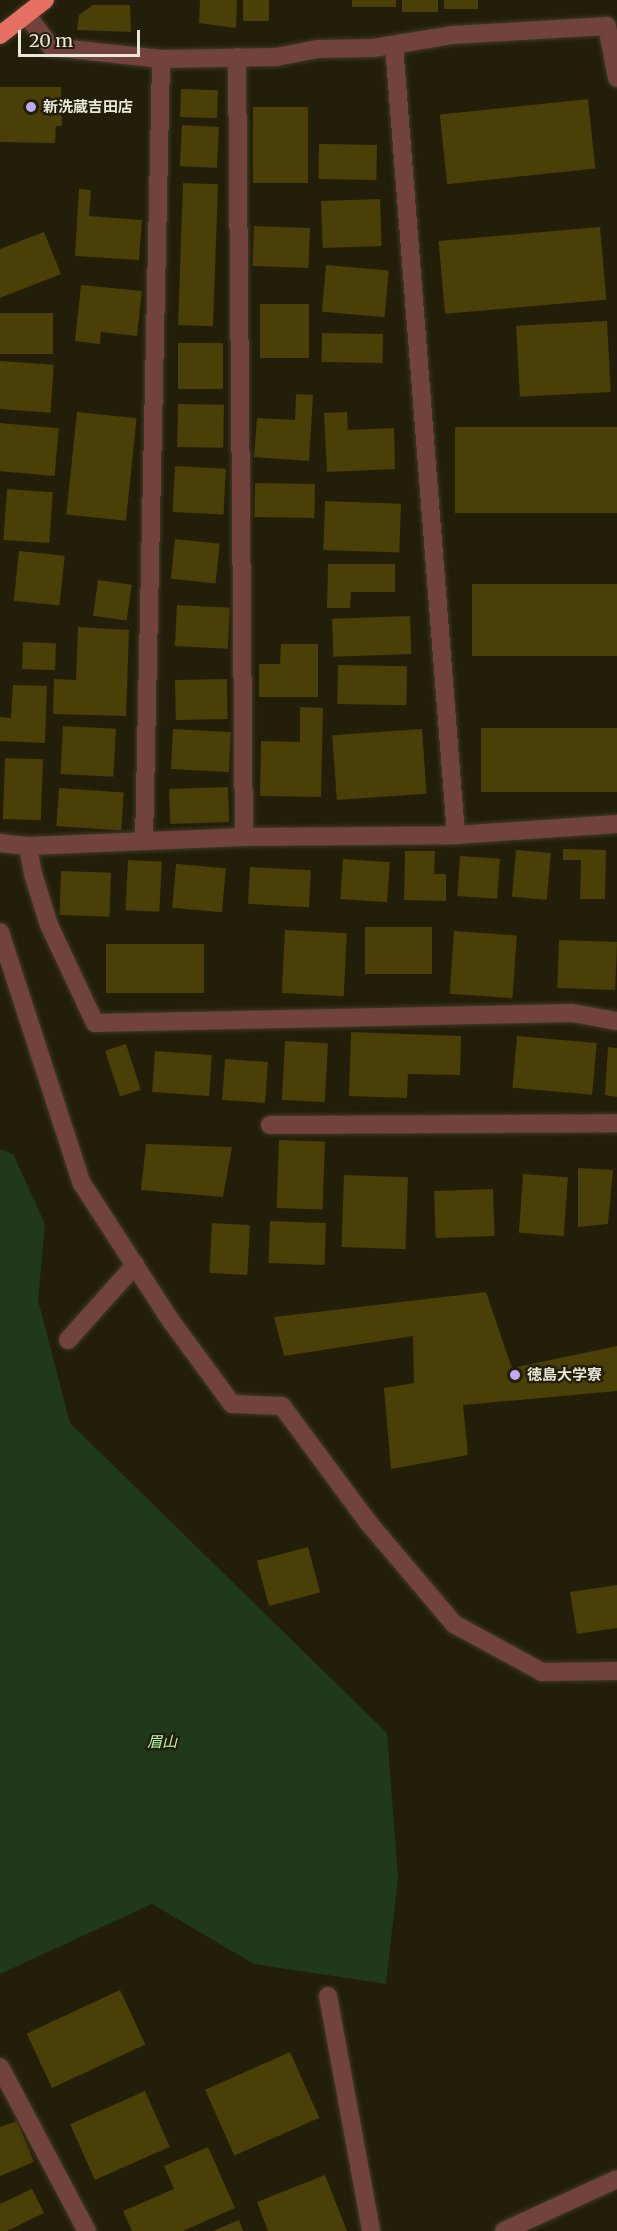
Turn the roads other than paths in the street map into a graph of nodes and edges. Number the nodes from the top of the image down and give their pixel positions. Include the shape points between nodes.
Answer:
1 (45, 0) edge
2 (26, 14) junction
3 (612, 26) edge
4 (0, 34) edge
5 (394, 45) junction
6 (237, 57) junction
7 (161, 59) junction
8 (617, 78) edge
9 (617, 824) edge
10 (456, 835) junction
11 (244, 837) junction
12 (144, 841) junction
13 (0, 843) edge
14 (28, 846) junction
15 (0, 932) edge
16 (617, 1022) edge
17 (617, 1123) edge
18 (270, 1125) dead end
19 (135, 1265) junction
20 (68, 1340) dead end
21 (617, 1671) edge
22 (328, 1996) dead end
23 (0, 2067) edge
24 (617, 2179) edge
25 (87, 2231) edge
26 (371, 2231) edge
27 (504, 2231) edge

1 - 2 highway
2 - 4 highway
2 - 7 street via 51,47
3 - 5 street via 453,35
3 - 8 street
5 - 6 street
5 - 10 street
6 - 7 street
6 - 11 street
7 - 12 street
9 - 10 street
10 - 11 street
11 - 12 street
12 - 14 street
13 - 14 street
14 - 16 street via 49,925 94,1023 572,1013
15 - 19 street via 81,1182
17 - 18 street
19 - 20 street
19 - 21 street via 232,1404 282,1406 367,1521 454,1624 542,1672
22 - 26 street
23 - 25 street
24 - 27 street

